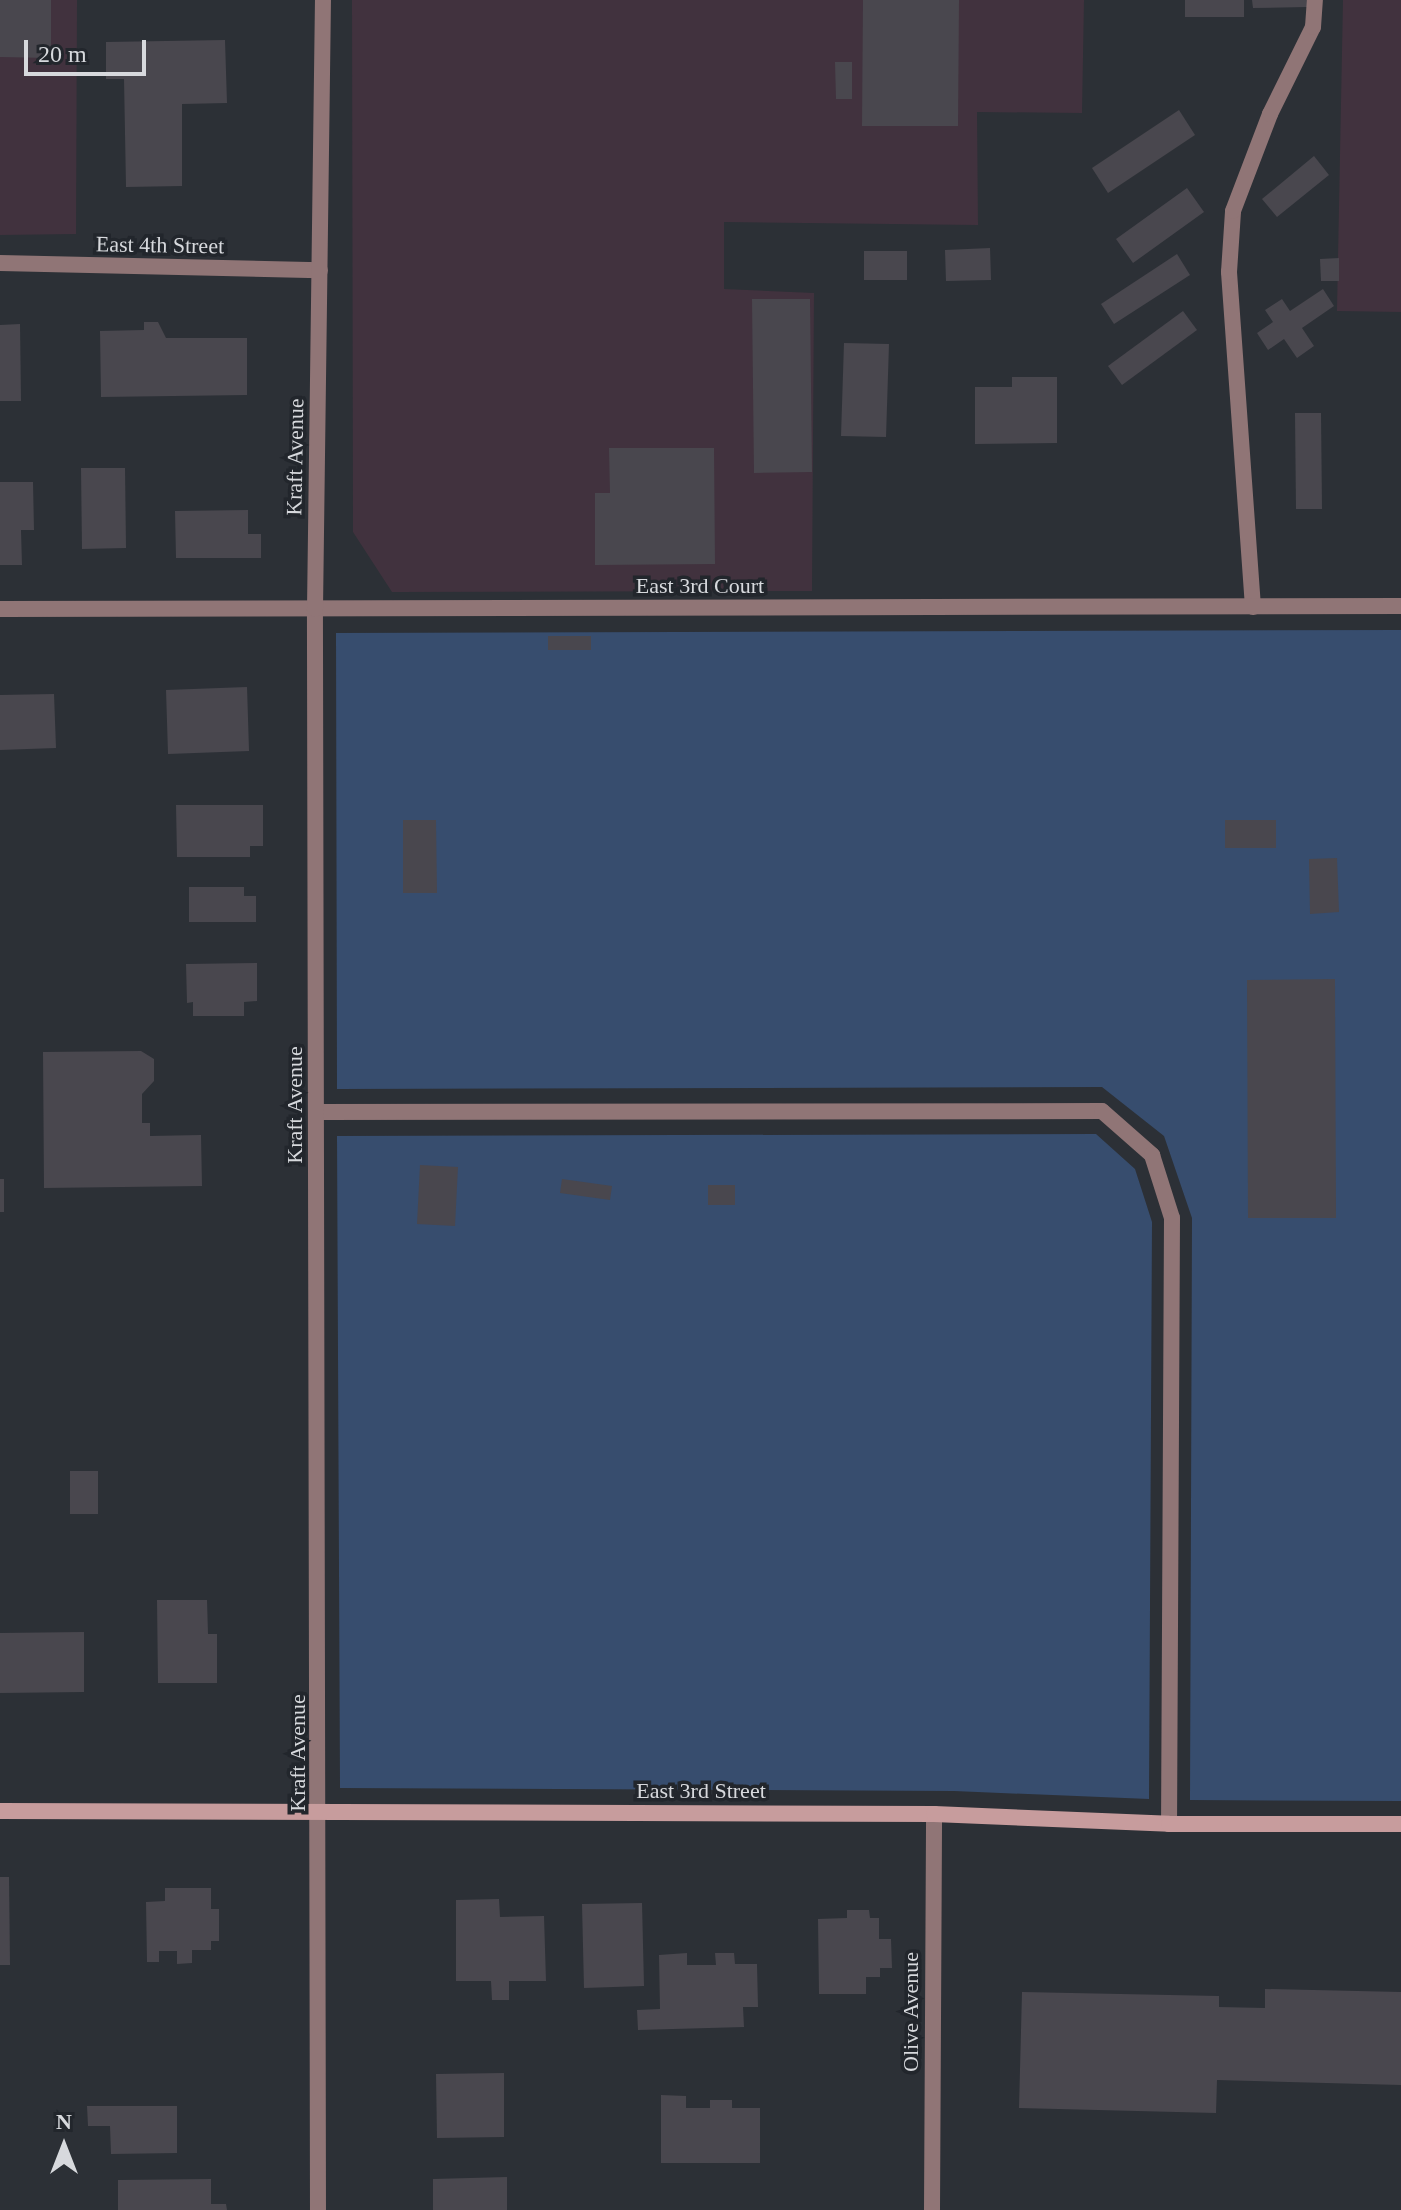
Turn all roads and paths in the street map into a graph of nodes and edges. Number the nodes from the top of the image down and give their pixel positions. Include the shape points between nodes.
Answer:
1 (323, 0) edge
2 (1315, 0) edge
3 (0, 263) edge
4 (320, 270) junction
5 (1401, 606) edge
6 (1253, 607) junction
7 (0, 609) edge
8 (315, 609) junction
9 (317, 1112) junction
10 (0, 1811) edge
11 (320, 1812) junction
12 (934, 1814) junction
13 (1169, 1824) junction
14 (1401, 1824) edge
15 (318, 2210) edge
16 (932, 2210) edge

1 - 4 street, Kraft Avenue
2 - 6 street via 1313,27 1270,114 1233,211 1229,272
3 - 4 street, East 4th Street
4 - 8 street, Kraft Avenue
5 - 6 street, East 3rd Court
6 - 8 street, East 3rd Court
7 - 8 street, East 3rd Court
8 - 9 street, Kraft Avenue
9 - 11 street, Kraft Avenue
9 - 13 street via 1102,1111 1152,1155 1172,1218
10 - 11 street, East 3rd Street
11 - 12 street, East 3rd Street
11 - 15 street, Kraft Avenue
12 - 13 street, East 3rd Street
12 - 16 street, Olive Avenue
13 - 14 street, East 3rd Street

